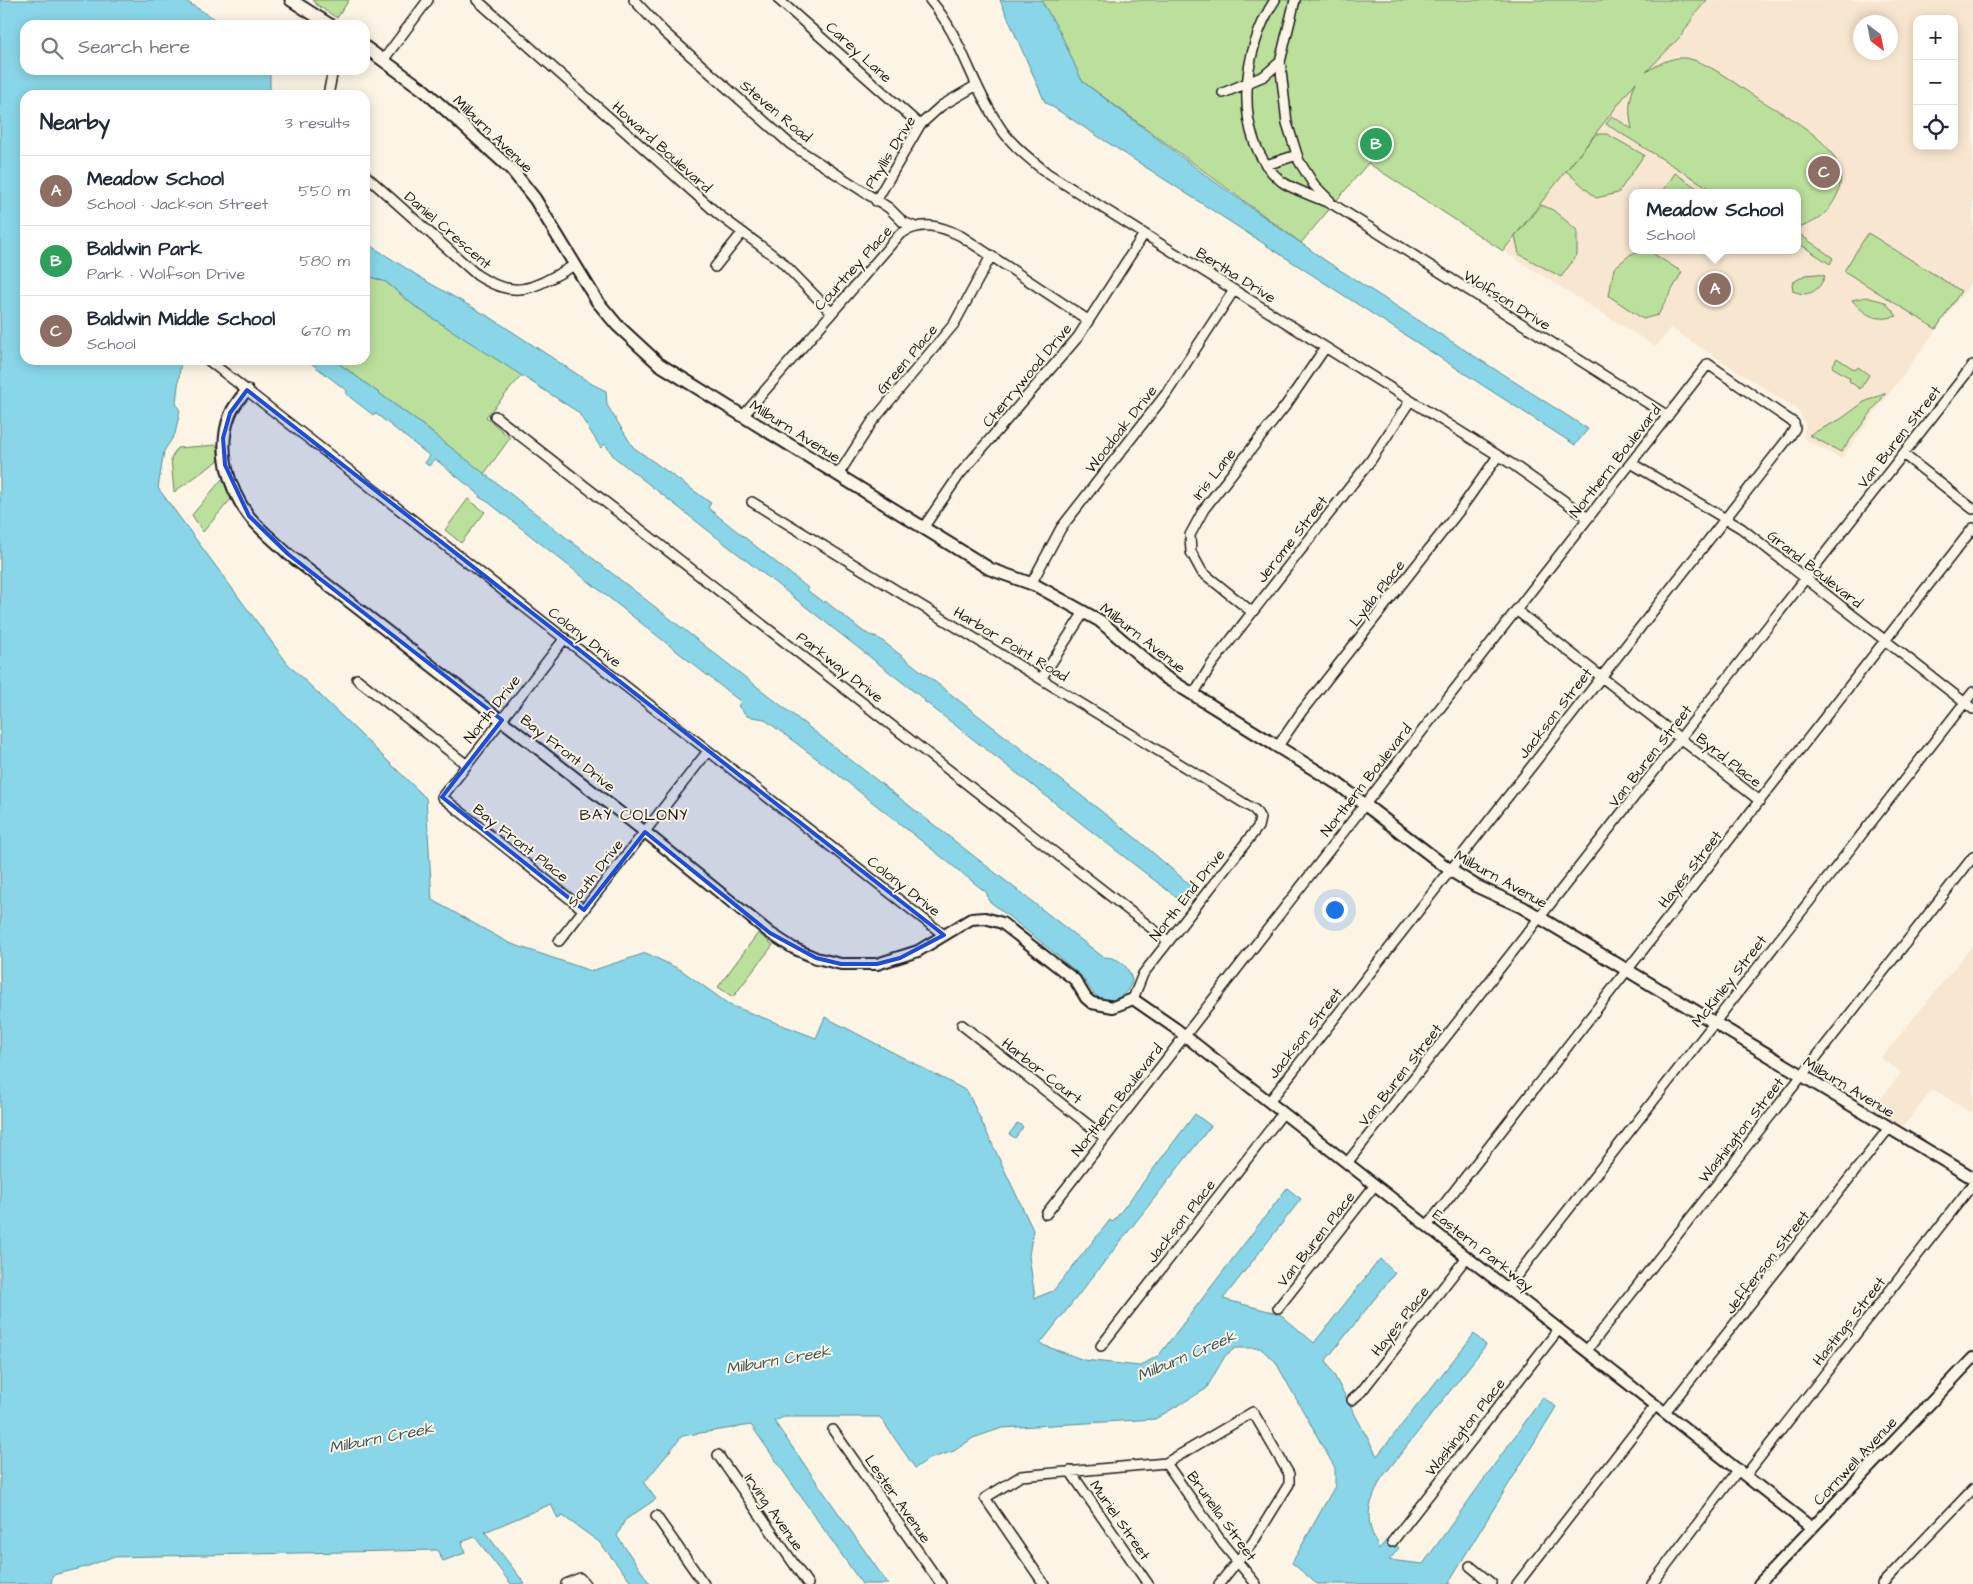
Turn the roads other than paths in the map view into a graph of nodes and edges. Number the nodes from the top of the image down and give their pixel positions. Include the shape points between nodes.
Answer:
1 (428, 0) edge
2 (477, 0) edge
3 (634, 0) edge
4 (779, 0) edge
5 (930, 0) edge
6 (1275, 0) edge
7 (1295, 0) edge
8 (295, 1) edge
9 (323, 20) edge
10 (370, 50) edge
11 (384, 59) junction
12 (1280, 62) junction
13 (332, 75) edge
14 (977, 85) junction
15 (1246, 85) junction
16 (329, 90) edge
17 (1223, 93) dead end
18 (920, 125) junction
19 (1297, 155) junction
20 (1266, 165) junction
21 (370, 179) edge
22 (876, 201) junction
23 (1334, 205) junction
24 (913, 226) junction
25 (742, 233) junction
26 (1144, 234) junction
27 (991, 256) junction
28 (575, 265) junction
29 (715, 267) dead end
30 (1234, 290) junction
31 (831, 312) junction
32 (1088, 320) junction
33 (1325, 348) junction
34 (1708, 364) joint
35 (214, 365) edge
36 (1973, 365) edge
37 (247, 390) junction
38 (1410, 401) junction
39 (495, 416) dead end
40 (743, 416) junction
41 (1668, 416) junction
42 (1903, 454) junction
43 (1498, 456) junction
44 (1631, 463) junction
45 (838, 476) junction
46 (752, 502) dead end
47 (1973, 509) edge
48 (1588, 518) junction
49 (1724, 518) junction
50 (923, 528) junction
51 (1973, 528) edge
52 (1806, 579) junction
53 (1032, 584) junction
54 (1516, 610) junction
55 (1084, 612) junction
56 (1252, 612) junction
57 (565, 638) junction
58 (1885, 641) junction
59 (1601, 677) junction
60 (358, 678) dead end
61 (1041, 679) junction
62 (1973, 692) edge
63 (1194, 693) junction
64 (1965, 703) junction
65 (1973, 709) edge
66 (502, 720) junction
67 (1680, 739) junction
68 (1278, 746) junction
69 (708, 751) junction
70 (467, 765) junction
71 (442, 797) joint
72 (1760, 801) junction
73 (1364, 805) junction
74 (1256, 810) joint
75 (645, 832) junction
76 (1973, 858) edge
77 (1450, 870) junction
78 (584, 910) junction
79 (1540, 918) junction
80 (944, 935) junction
81 (559, 941) dead end
82 (1168, 941) junction
83 (1627, 971) junction
84 (1133, 999) junction
85 (1714, 1023) junction
86 (962, 1025) dead end
87 (1184, 1036) junction
88 (1801, 1076) junction
89 (1269, 1102) junction
90 (1283, 1113) junction
91 (1889, 1128) junction
92 (1105, 1138) junction
93 (1348, 1164) junction
94 (1973, 1178) edge
95 (1973, 1184) edge
96 (1375, 1185) junction
97 (1046, 1214) dead end
98 (1427, 1226) junction
99 (1467, 1257) junction
100 (1507, 1288) junction
101 (1278, 1308) dead end
102 (1559, 1329) junction
103 (1101, 1346) dead end
104 (1587, 1350) junction
105 (1973, 1358) edge
106 (1352, 1400) dead end
107 (1656, 1405) junction
108 (1665, 1412) junction
109 (833, 1430) dead end
110 (718, 1455) dead end
111 (1166, 1463) junction
112 (1070, 1472) junction
113 (1742, 1472) junction
114 (1973, 1489) edge
115 (656, 1516) dead end
116 (1812, 1528) junction
117 (1392, 1542) dead end
118 (1237, 1562) junction
119 (1470, 1566) dead end
120 (566, 1584) edge
121 (585, 1584) edge
122 (704, 1584) edge
123 (808, 1584) edge
124 (941, 1584) edge
125 (1044, 1584) edge
126 (1148, 1584) edge
127 (1219, 1584) edge
128 (1256, 1584) edge
129 (1492, 1584) edge
130 (1517, 1584) edge
131 (1652, 1584) edge
132 (1759, 1584) edge
133 (1882, 1584) edge

1 - 11 street
2 - 25 street, Howard Boulevard via 671,174
3 - 22 street, Steven Road via 664,32 790,144
4 - 18 street, Carey Lane
5 - 14 street, Bertha Drive via 953,31
6 - 15 street, Wolfson Drive via 1254,39
7 - 12 street, Wolfson Drive
8 - 9 main road
10 - 11 main road, Milburn Avenue
11 - 28 main road, Milburn Avenue via 425,90 512,170 535,200
12 - 15 street via 1264,76
12 - 19 street, Wolfson Drive via 1286,123
13 - 16 street
14 - 18 street, Phyllis Drive via 941,106
14 - 26 street, Bertha Drive via 998,126 1020,151 1047,173
15 - 17 street
15 - 20 street, Wolfson Drive via 1253,136
18 - 22 street, Phyllis Drive
19 - 20 street
19 - 23 street, Wolfson Drive via 1314,185
20 - 23 street, Wolfson Drive via 1282,182
21 - 28 street, Daniel Crescent via 492,285 511,290 528,288
22 - 24 street, Steven Road
23 - 41 street, Wolfson Drive
24 - 27 street, Courtney Place via 947,229
24 - 31 street, Courtney Place via 900,234
25 - 29 street
25 - 31 street, Howard Boulevard via 781,261
26 - 30 street, Bertha Drive
26 - 32 street, Cherrywood Drive
27 - 32 street, Courtney Place
27 - 45 street, Green Place via 954,324 872,422
28 - 40 main road, Milburn Avenue via 598,300 640,348 695,388
30 - 33 street, Bertha Drive
30 - 53 street, Woodoak Drive via 1166,394 1061,528
31 - 40 street, Courtney Place
32 - 50 street, Cherrywood Drive via 1068,350 960,474
33 - 38 street, Bertha Drive
33 - 56 street, Iris Lane via 1286,405 1204,509 1190,535 1191,552 1202,572
34 - 41 street, Northern Boulevard
34 - 49 street, Jackson Street via 1794,423 1790,436
35 - 37 street, Colony Drive
36 - 42 street, Van Buren Street
37 - 57 street, Colony Drive
37 - 66 street, Bay Front Drive via 230,413 223,438 226,465 234,491 249,516 288,554
38 - 43 street, Bertha Drive
38 - 56 street, Jerome Street via 1371,460
39 - 82 street, Parkway Drive
40 - 45 main road, Milburn Avenue
41 - 44 street, Northern Boulevard
42 - 47 street
42 - 52 street, Van Buren Street
43 - 48 street, Bertha Drive
43 - 68 street, Lydia Place
44 - 48 street, Northern Boulevard
44 - 49 street, Grand Boulevard
45 - 50 main road, Milburn Avenue
46 - 61 street, Harbor Point Road
48 - 54 street, Northern Boulevard
49 - 52 street, Grand Boulevard
49 - 59 street, Jackson Street
50 - 53 main road, Milburn Avenue via 990,569
51 - 58 street, Hayes Street
52 - 58 street, Grand Boulevard
52 - 67 street, Van Buren Street
53 - 55 main road, Milburn Avenue
54 - 59 street, Byrd Place
54 - 73 street, Northern Boulevard
55 - 61 street
55 - 63 main road, Milburn Avenue via 1116,633 1166,677
56 - 63 street, Jerome Street
57 - 66 street, North Drive
57 - 69 street, Colony Drive
58 - 64 street, Grand Boulevard
58 - 72 street, Hayes Street
59 - 67 street, Byrd Place
59 - 77 street, Jackson Street
60 - 70 street
61 - 74 street, Harbor Point Road
62 - 64 street, McKinley Street
63 - 68 main road, Milburn Avenue
64 - 65 street, Grand Boulevard
64 - 85 street, McKinley Street
66 - 70 street, North Drive
66 - 75 street, Bay Front Drive
67 - 72 street, Byrd Place
67 - 79 street, Van Buren Street
68 - 73 main road, Milburn Avenue via 1338,784
69 - 75 street, South Drive
69 - 80 street, Colony Drive
70 - 71 street, North Drive
71 - 78 street, Bay Front Place
72 - 83 street, Hayes Street
73 - 77 main road, Milburn Avenue
73 - 87 street, Northern Boulevard
74 - 82 street, North End Drive via 1260,818 1258,827
75 - 78 street, South Drive
75 - 80 street, Bay Front Drive via 770,932 793,948 816,958 841,964 877,964 918,951
76 - 88 street, Washington Street
77 - 79 main road, Milburn Avenue
77 - 89 street, Jackson Street
78 - 81 street, South Drive
79 - 83 main road, Milburn Avenue
79 - 93 street, Van Buren Street
80 - 84 street, Bay Front Drive via 971,920 993,919 1075,980 1092,1003 1113,1007
82 - 84 street, North End Drive via 1143,974
83 - 85 main road, Milburn Avenue
83 - 98 street, Hayes Street
84 - 87 street, Eastern Parkway
85 - 88 main road, Milburn Avenue
85 - 100 street, McKinley Street
86 - 92 street, Harbor Court
87 - 89 street, Eastern Parkway
87 - 92 street, Northern Boulevard
88 - 91 main road, Milburn Avenue
88 - 104 street, Washington Street
89 - 90 street, Eastern Parkway
90 - 93 street, Eastern Parkway
90 - 103 street, Jackson Place
91 - 94 main road, Milburn Avenue
91 - 108 street, Jefferson Street
92 - 97 street, Northern Boulevard
93 - 96 street, Eastern Parkway
95 - 113 street, Hastings Street
96 - 98 street, Eastern Parkway
96 - 101 street, Van Buren Place
98 - 99 street, Eastern Parkway
99 - 100 street, Eastern Parkway
99 - 106 street, Hayes Place
100 - 102 street, Eastern Parkway
102 - 104 street, Eastern Parkway
102 - 117 street, Washington Place
104 - 107 street, Eastern Parkway
105 - 116 street, Cornwell Avenue
107 - 108 street, Eastern Parkway
107 - 130 street
108 - 113 street, Eastern Parkway
109 - 124 street, Lester Avenue
110 - 123 street, Irving Avenue
111 - 112 street
111 - 118 street, Brunella Street
111 - 118 street via 1253,1412 1289,1474 1289,1484
112 - 125 street via 1021,1476 985,1498
112 - 126 street, Muriel Street
113 - 116 street, Eastern Parkway
113 - 131 street, Hastings Street
114 - 133 street
115 - 122 street
116 - 132 street, Cornwell Avenue
118 - 127 street
118 - 128 street, Brunella Street
119 - 129 street
120 - 121 street via 580,1578

